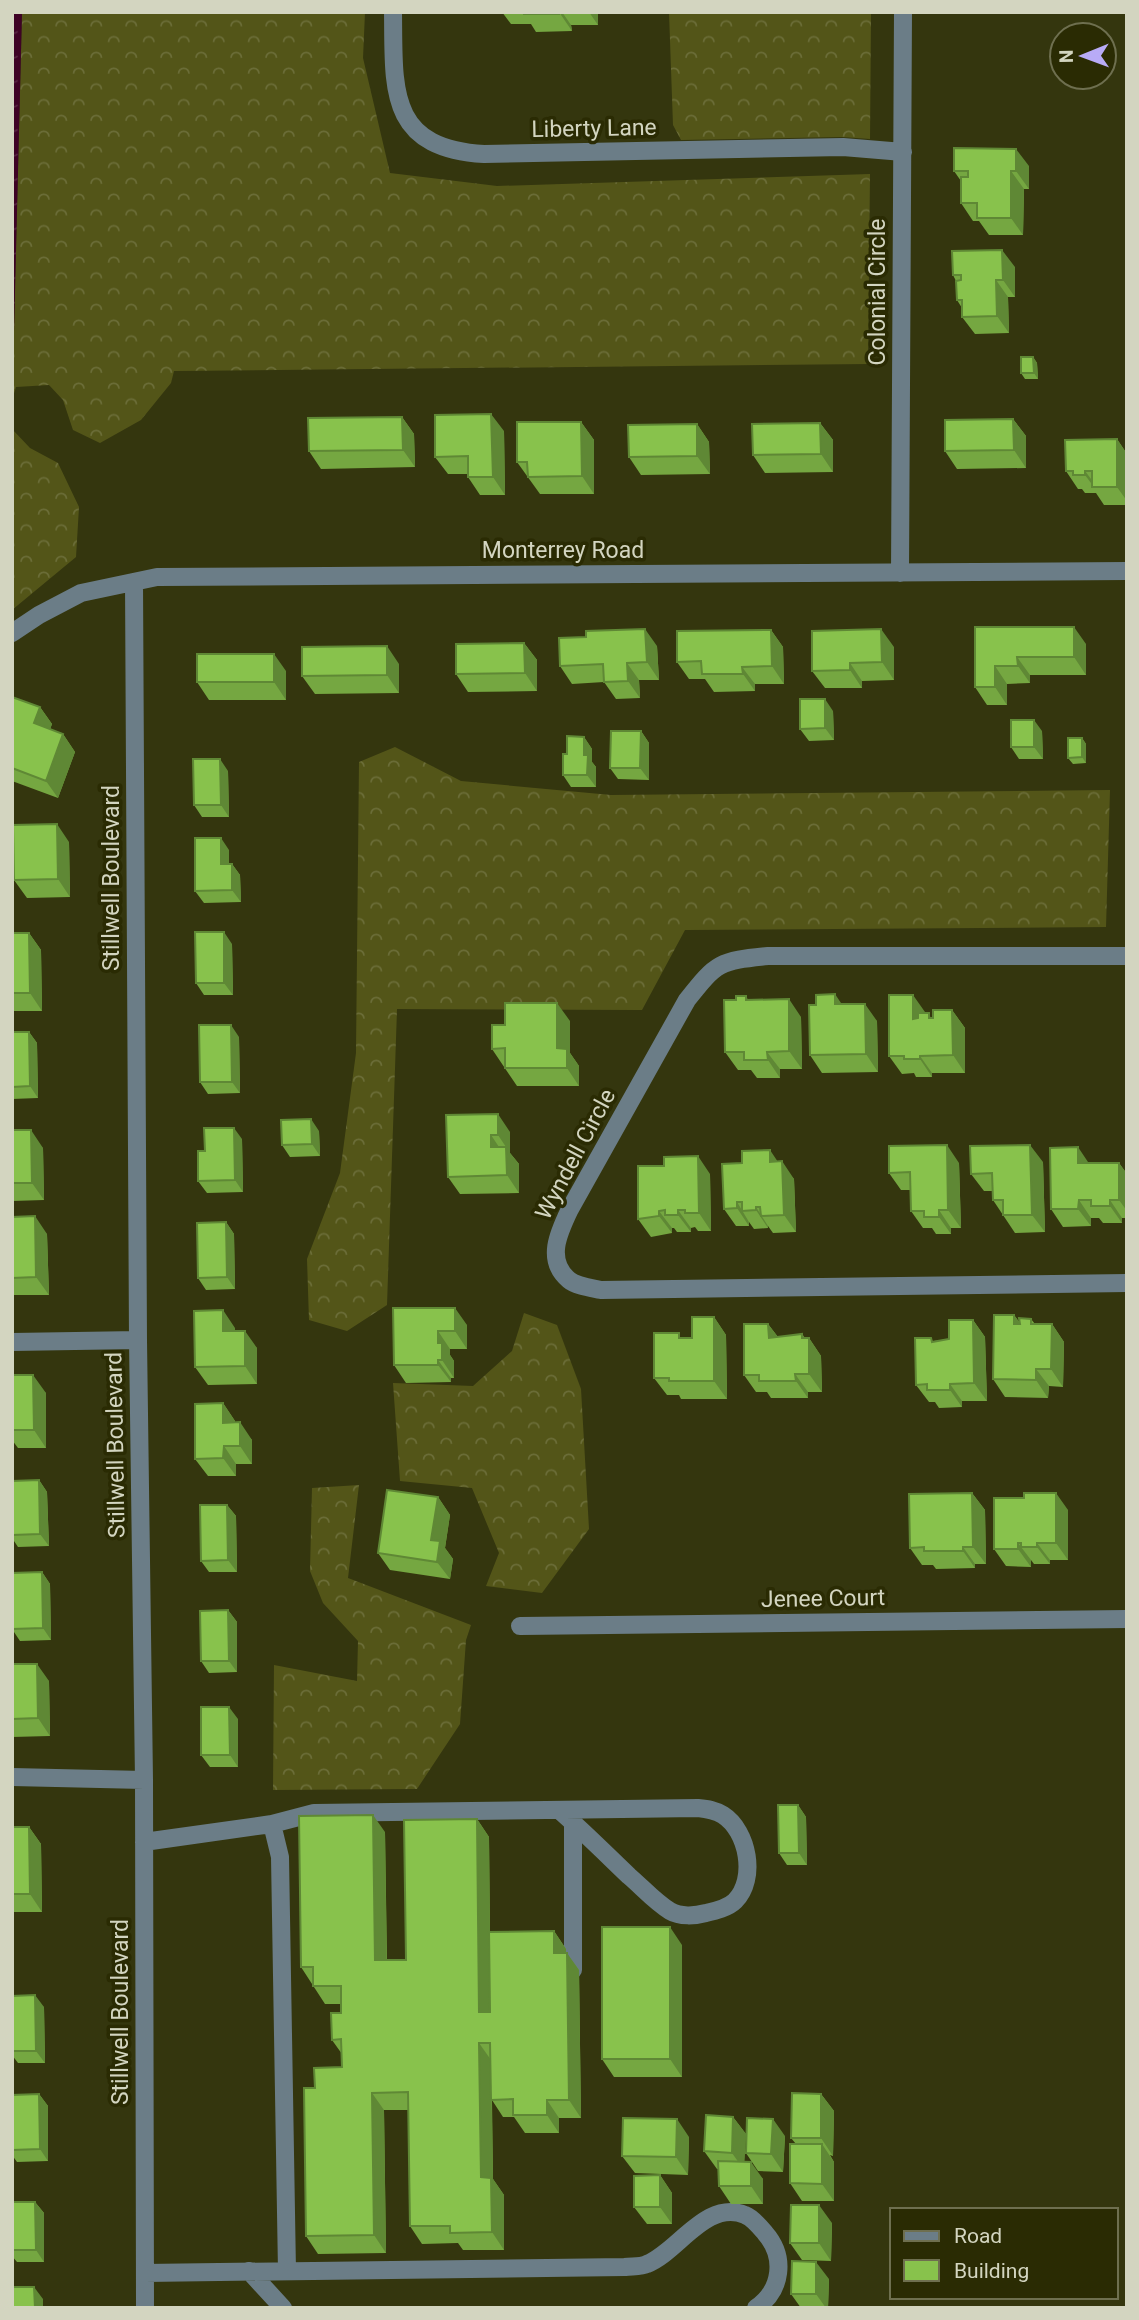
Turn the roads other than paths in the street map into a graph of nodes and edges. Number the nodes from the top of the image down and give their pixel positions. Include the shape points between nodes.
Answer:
1 (393, 12) edge
2 (903, 12) edge
3 (902, 152) junction
4 (1127, 571) edge
5 (900, 573) junction
6 (134, 582) junction
7 (12, 633) edge
8 (1127, 956) edge
9 (1127, 1283) edge
10 (138, 1340) junction
11 (12, 1342) edge
12 (1127, 1619) edge
13 (520, 1626) dead end
14 (12, 1777) edge
15 (144, 1780) junction
16 (559, 1810) junction
17 (573, 1823) junction
18 (272, 1824) junction
19 (144, 1842) junction
20 (573, 1970) dead end
21 (286, 2270) junction
22 (249, 2271) junction
23 (145, 2273) junction
24 (145, 2308) edge
25 (283, 2308) edge
26 (756, 2308) edge

1 - 3 street, Liberty Lane via 394,82 402,114 421,136 444,149 484,154 843,147
2 - 3 street, Colonial Circle
3 - 5 street, Colonial Circle
4 - 5 street, Monterrey Road
5 - 6 street, Monterrey Road via 171,577
6 - 7 street, Monterrey Road via 81,593
6 - 10 street, Stillwell Boulevard
8 - 9 street, Wyndell Circle via 768,956 720,964 687,1000 570,1209 555,1251 570,1282 601,1290
10 - 11 street
10 - 15 street, Stillwell Boulevard
12 - 13 street, Jenee Court
14 - 15 street
15 - 19 street, Stillwell Boulevard
16 - 17 street
16 - 17 street via 713,1809 735,1826 741,1839 746,1883 735,1901 716,1911 694,1916 671,1912
16 - 18 street via 314,1813
17 - 20 street
18 - 19 street
18 - 21 street via 280,1857
19 - 23 street, Stillwell Boulevard
21 - 22 street
21 - 26 street via 645,2265 711,2216 730,2213 745,2215 759,2225 779,2256 775,2289
22 - 23 street
22 - 25 street
23 - 24 street, Stillwell Boulevard

